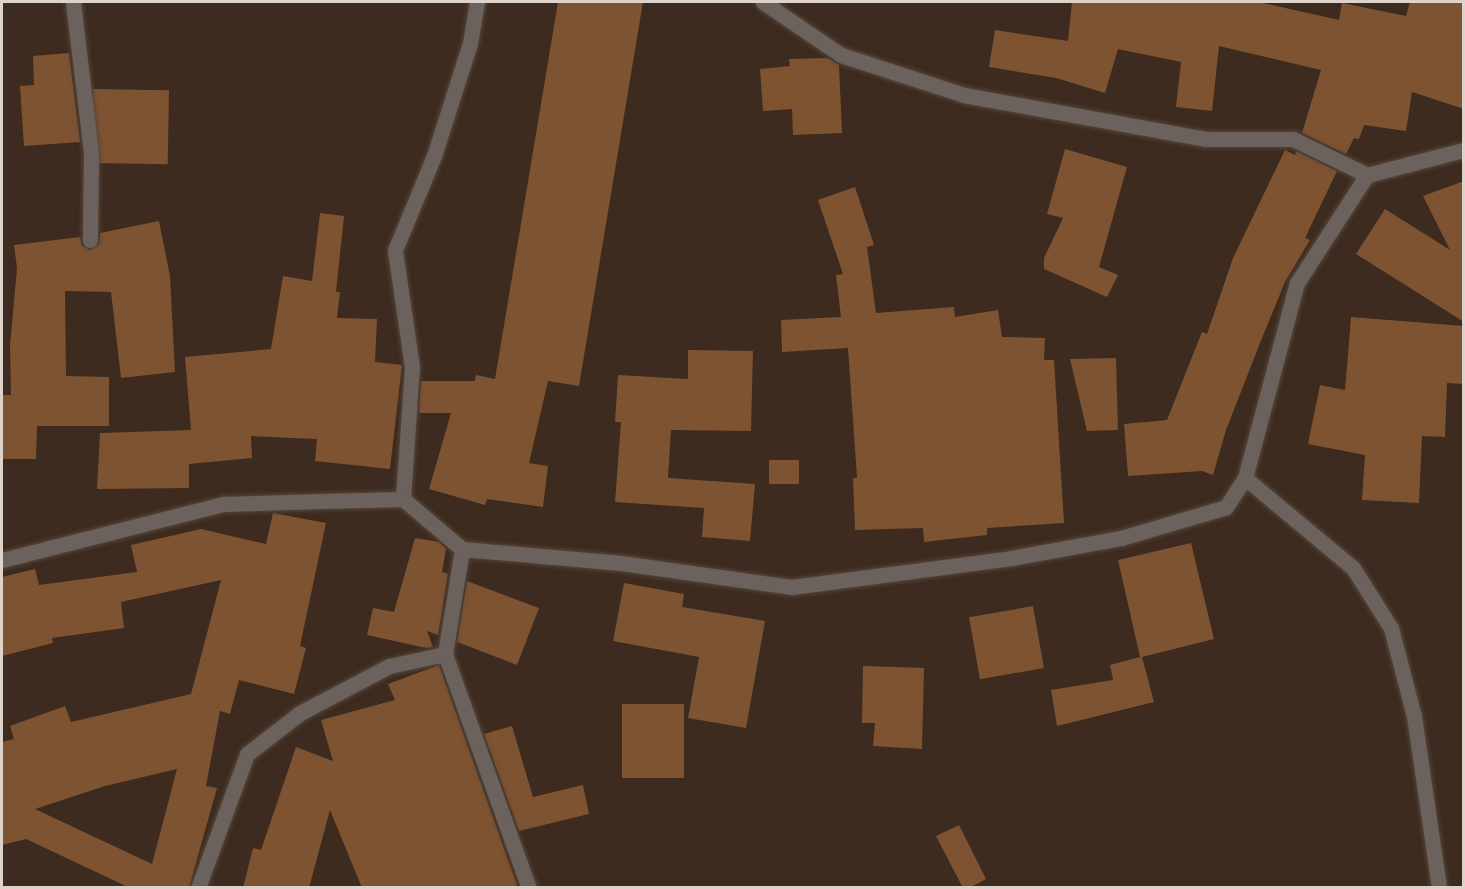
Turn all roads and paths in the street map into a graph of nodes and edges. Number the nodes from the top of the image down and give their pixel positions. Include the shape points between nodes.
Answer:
1 (73, 2) edge
2 (477, 2) edge
3 (763, 2) edge
4 (1464, 150) edge
5 (1367, 175) junction
6 (90, 240) dead end
7 (1245, 478) junction
8 (403, 500) junction
9 (462, 549) junction
10 (2, 560) edge
11 (444, 654) junction
12 (198, 888) edge
13 (529, 888) edge
14 (1439, 888) edge

1 - 6 street via 91,154
2 - 8 street via 470,43 434,156 395,250 412,367
3 - 5 street via 841,55 964,95 1205,139 1293,139
4 - 5 street
5 - 7 street via 1298,284
7 - 9 street via 1226,507 1121,538 1011,558 792,587 621,563
7 - 14 street via 1353,568 1391,628 1414,716
8 - 9 street
8 - 10 street via 223,504
9 - 11 street
11 - 12 street via 389,666 300,713 248,754
11 - 13 street

